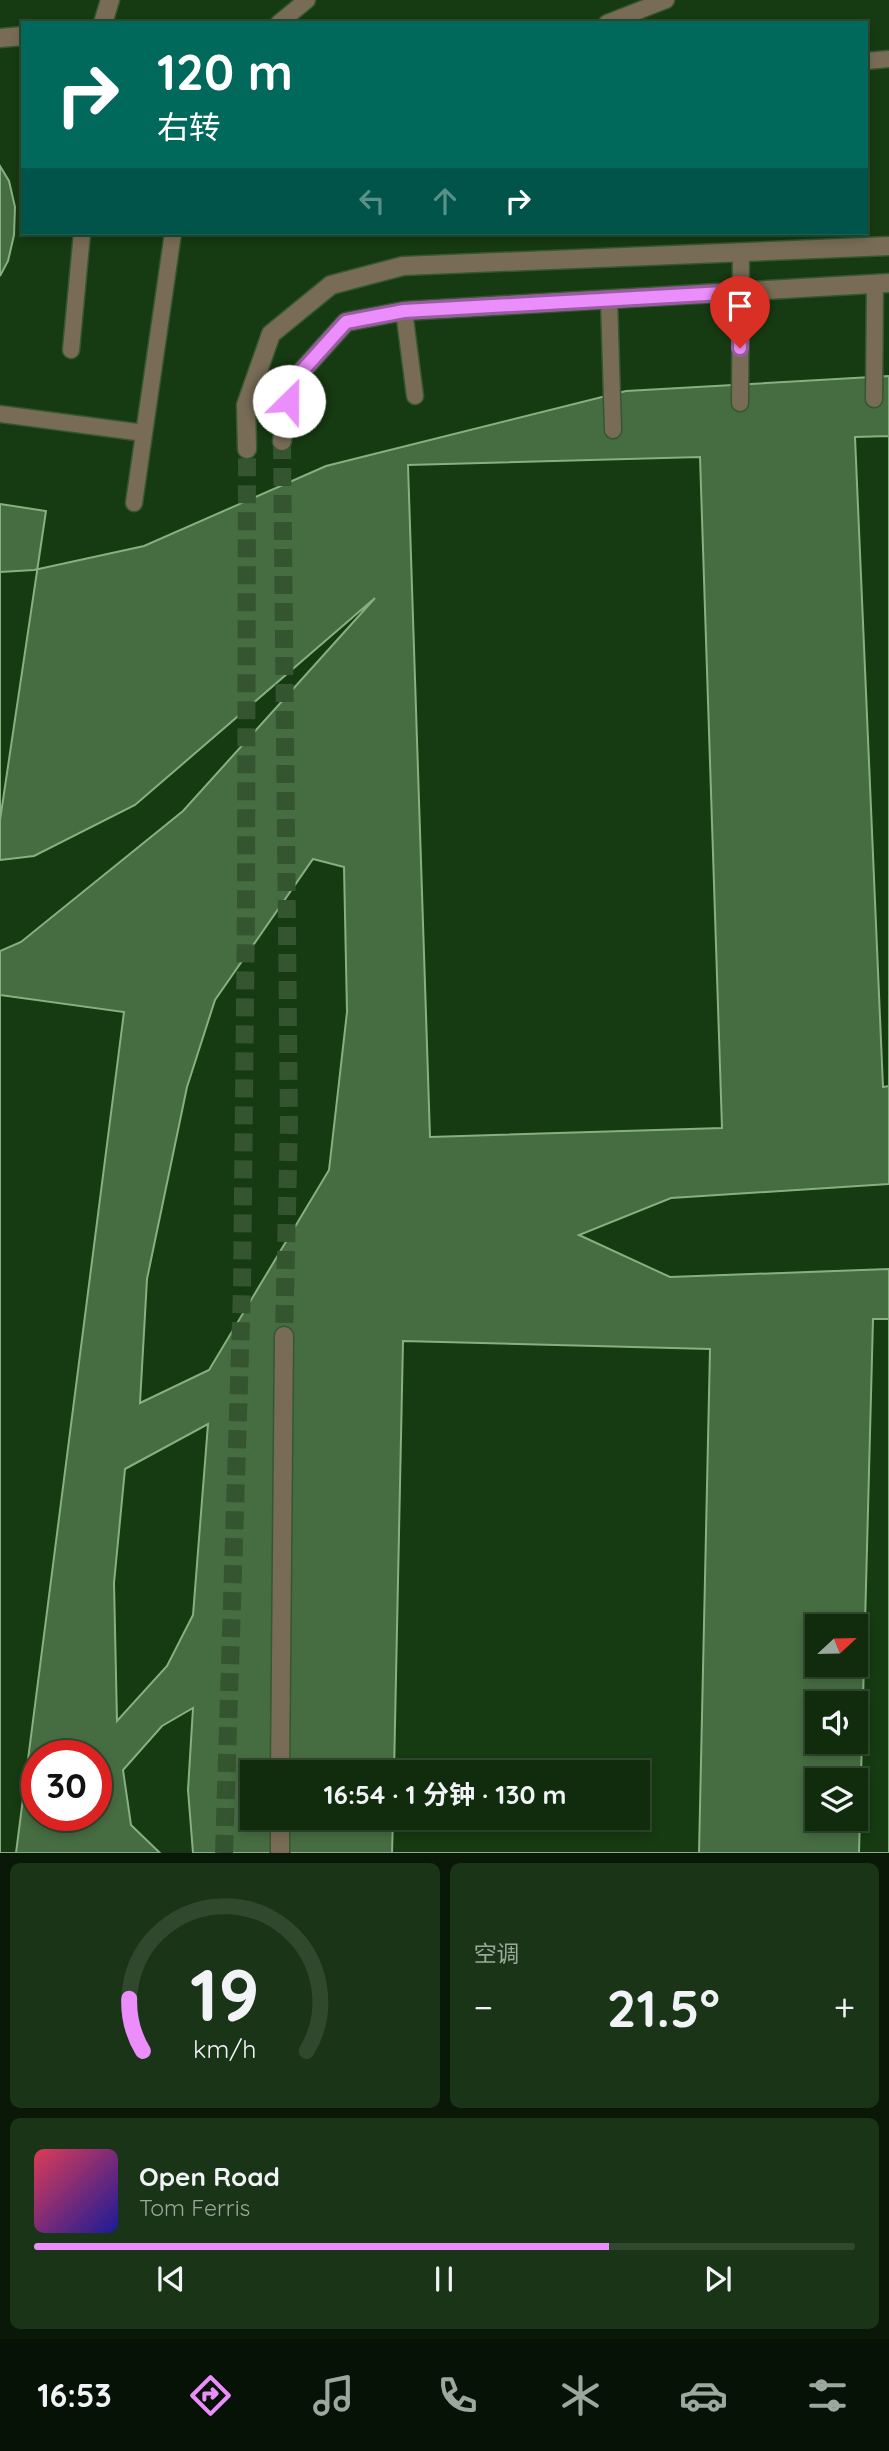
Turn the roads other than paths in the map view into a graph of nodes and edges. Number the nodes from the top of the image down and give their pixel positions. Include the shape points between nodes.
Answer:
1 (110, 0) edge
2 (307, 0) edge
3 (666, 0) edge
4 (638, 16) edge
5 (104, 21) edge
6 (281, 21) edge
7 (616, 21) edge
8 (21, 36) edge
9 (0, 38) edge
10 (889, 60) edge
11 (868, 61) edge
12 (82, 235) edge
13 (173, 235) edge
14 (889, 246) edge
15 (741, 252) junction
16 (882, 283) edge
17 (741, 292) junction
18 (609, 299) junction
19 (404, 311) junction
20 (71, 350) dead end
21 (415, 397) dead end
22 (874, 399) dead end
23 (740, 403) dead end
24 (0, 414) edge
25 (613, 430) dead end
26 (144, 433) junction
27 (282, 441) tunnel mouth
28 (247, 449) tunnel mouth
29 (134, 503) dead end
30 (284, 1336) tunnel mouth
31 (280, 1760) edge
32 (280, 1830) edge
33 (279, 1853) edge

1 - 5 street
2 - 6 lane
3 - 4 lane
4 - 7 lane
8 - 9 street
10 - 11 lane
12 - 20 lane
13 - 26 lane
14 - 15 street
15 - 17 lane
15 - 28 street via 403,266 331,285 271,334 246,405
16 - 17 street
16 - 22 lane
17 - 18 street
17 - 23 lane
18 - 19 street
18 - 25 lane
19 - 21 lane
19 - 27 street via 346,322 292,382
24 - 26 lane
26 - 29 lane
30 - 31 street
32 - 33 street

